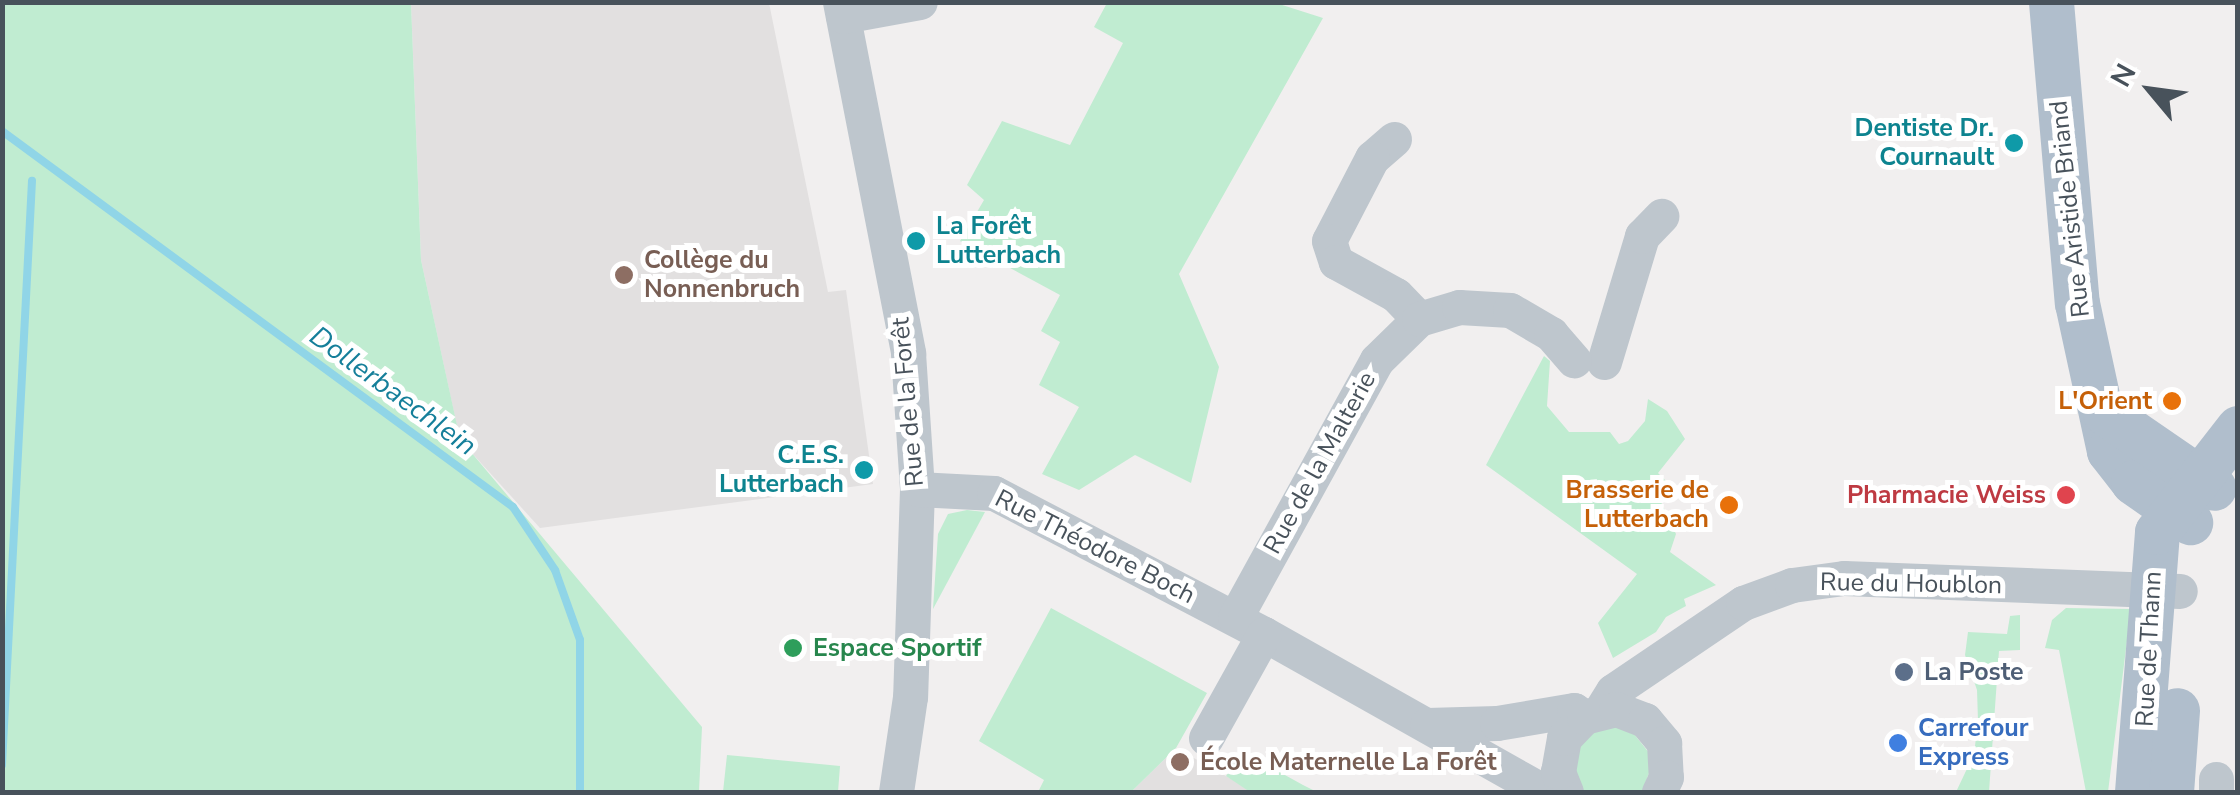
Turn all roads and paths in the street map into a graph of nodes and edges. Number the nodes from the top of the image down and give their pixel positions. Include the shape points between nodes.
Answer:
1 (920, 2) edge
2 (2051, 2) edge
3 (842, 9) edge
4 (1394, 139) dead end
5 (1661, 216) dead end
6 (1419, 319) junction
7 (2238, 428) edge
8 (918, 489) junction
9 (2202, 491) edge
10 (2165, 591) junction
11 (1250, 626) junction
12 (1663, 660) junction
13 (1583, 722) junction
14 (1427, 724) junction
15 (1206, 738) dead end
16 (1664, 743) junction
17 (1509, 774) junction
18 (896, 792) edge
19 (1557, 792) edge
20 (1659, 792) edge
21 (2136, 792) edge
22 (2170, 792) edge

1 - 3 street, Rue de la Forêt
2 - 9 main road, Rue Aristide Briand via 2078,303 2105,413
3 - 8 street, Rue de la Forêt via 908,353
4 - 6 street via 1372,158 1330,241 1336,262 1396,294
5 - 6 street via 1642,236 1589,361 1510,310 1459,307
6 - 11 street, Rue de la Malterie via 1377,360
7 - 9 main road
8 - 11 street, Rue Théodore Boch via 994,493
8 - 18 street, Rue de la Forêt via 910,697
9 - 10 main road, Rue de Thann via 2156,532
10 - 12 street, Rue du Houblon via 1807,582 1743,603
10 - 21 main road, Rue de Thann
10 - 22 main road, Rue de Thann
11 - 14 street, Rue Théodore Boch
11 - 15 street
12 - 13 street, Rue du Houblon via 1613,690
12 - 16 street
13 - 14 street, Rue Théodore Boch via 1574,710 1496,723
13 - 16 street, Rue Théodore Boch via 1631,712
13 - 17 street
13 - 19 street via 1558,772
14 - 17 street, Rue Théodore Boch
16 - 20 street via 1666,777
17 - 19 street, Rue Théodore Boch

